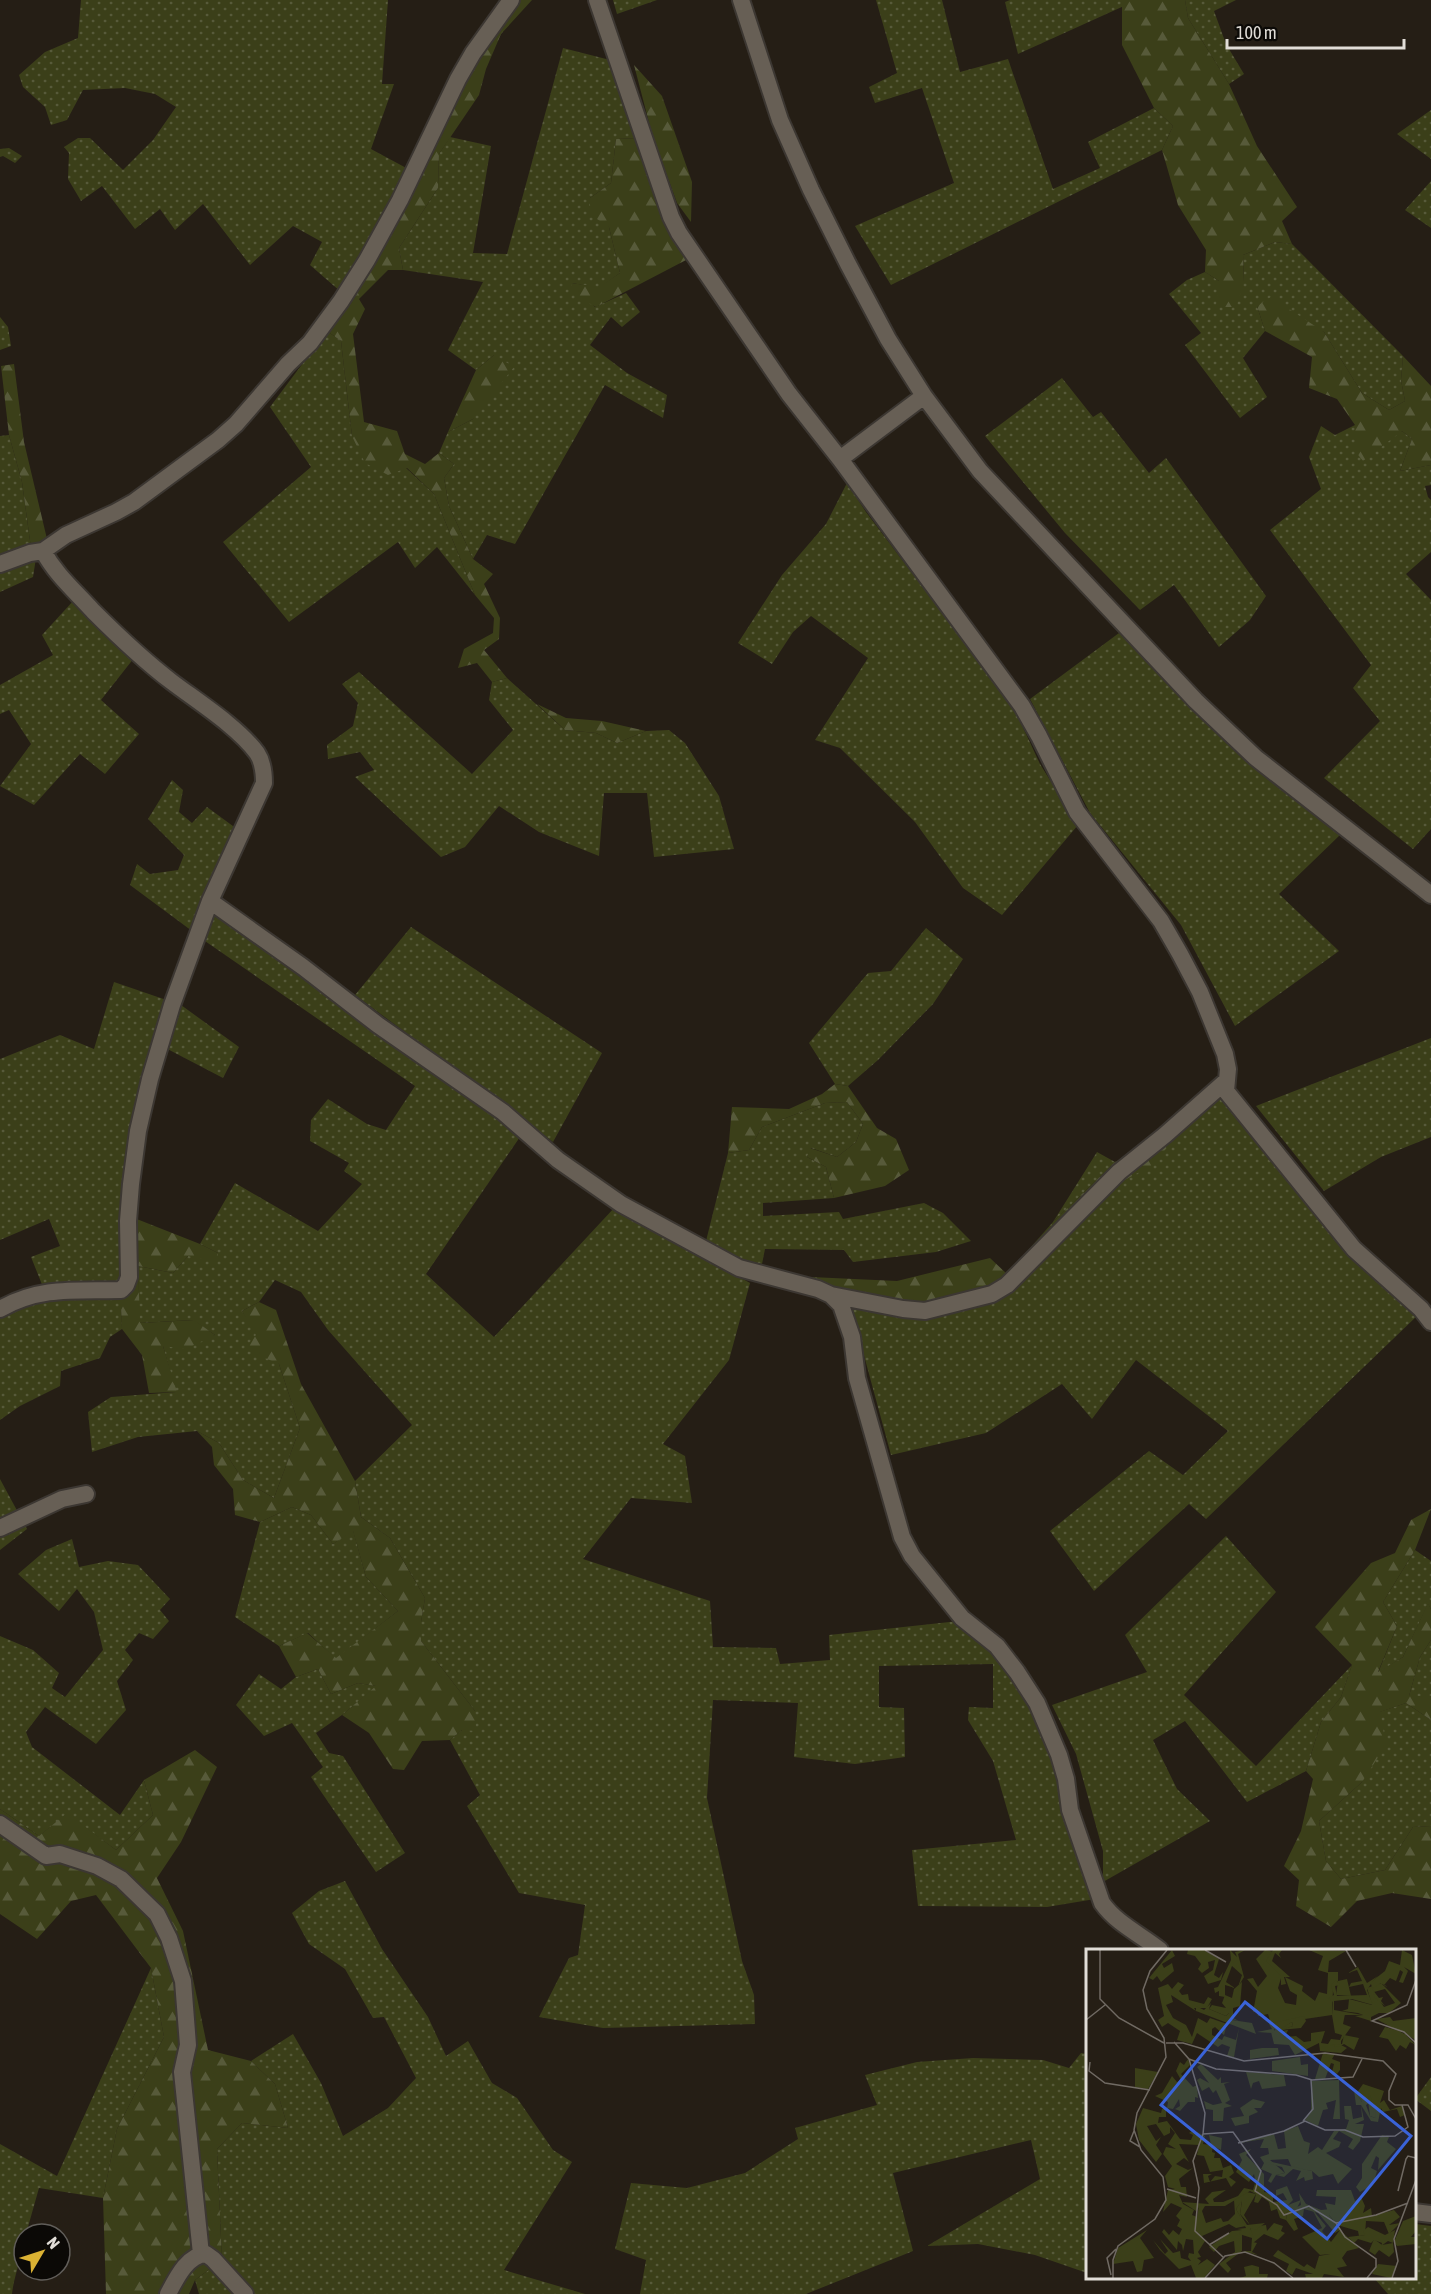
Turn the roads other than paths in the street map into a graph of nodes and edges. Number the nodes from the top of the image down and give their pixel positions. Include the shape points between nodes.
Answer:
1 (511, 0) edge
2 (597, 0) edge
3 (741, 0) edge
4 (924, 396) junction
5 (840, 459) junction
6 (43, 551) junction
7 (0, 564) edge
8 (1431, 895) edge
9 (210, 901) junction
10 (1226, 1081) junction
11 (831, 1295) junction
12 (0, 1309) edge
13 (1431, 1322) edge
14 (86, 1494) dead end
15 (0, 1528) edge
16 (0, 1824) edge
17 (1159, 1949) edge
18 (1416, 2212) edge
19 (1431, 2214) edge
20 (201, 2254) junction
21 (168, 2294) edge
22 (245, 2294) edge

1 - 6 street via 458,79 367,260 310,343 218,440 134,502 66,535
2 - 5 street via 679,233 752,342
3 - 4 street via 780,120 811,190 888,339
4 - 5 street
4 - 8 street via 980,471 1196,701 1256,759
5 - 10 street via 1022,706 1077,812 1161,921 1200,992 1225,1054
6 - 7 street
6 - 9 street via 62,580 112,632 257,753 264,769 264,783
9 - 11 street via 504,1112 558,1160 621,1204 739,1268
9 - 12 street via 172,1005 140,1121 128,1221 126,1285 121,1290 33,1294
10 - 11 street via 1119,1172 1007,1285 992,1294 925,1311
10 - 13 street via 1226,1091 1354,1249
11 - 17 street via 841,1305 852,1337 857,1378 902,1537 922,1569 962,1617 997,1646 1032,1695 1059,1755 1070,1810 1102,1903 1123,1925
14 - 15 street via 62,1498
16 - 20 street via 46,1856 76,1858 121,1880 157,1914 169,1938 183,1982 188,2019 182,2072
18 - 19 street
20 - 21 street via 186,2266
20 - 22 street via 213,2259

